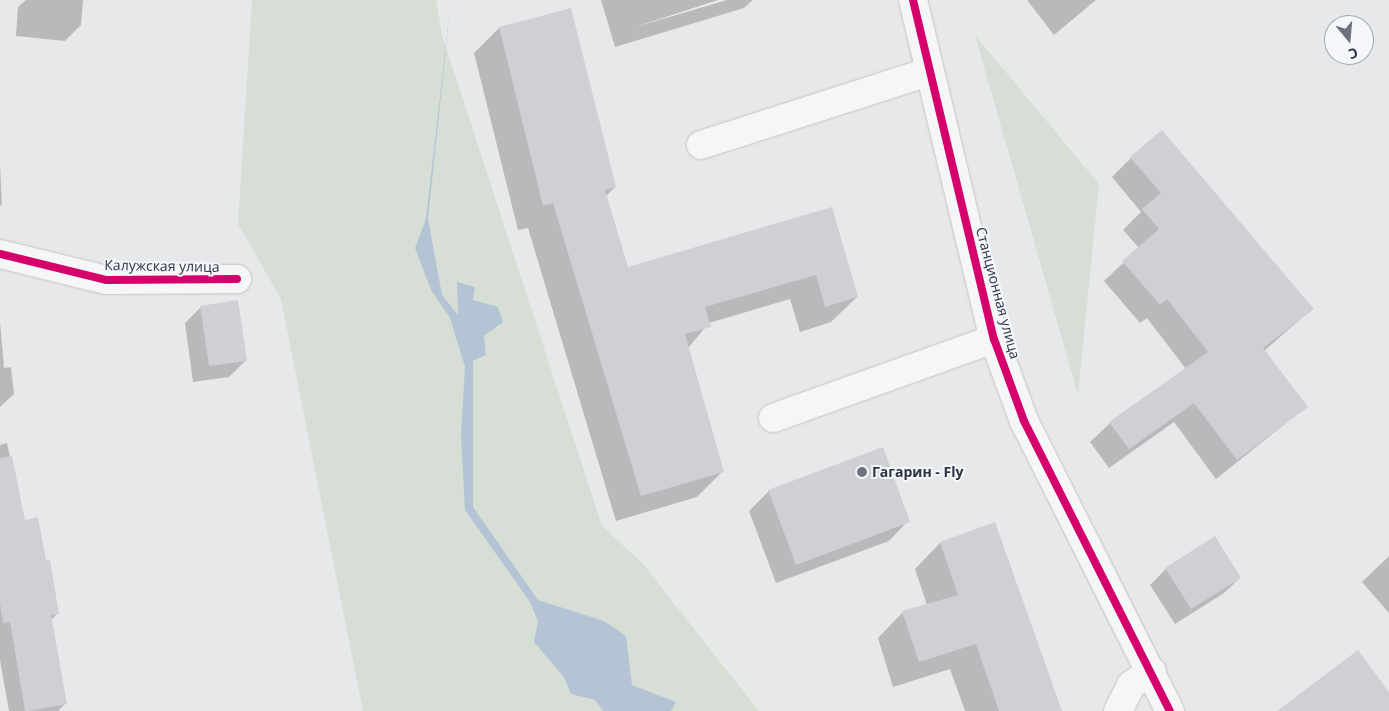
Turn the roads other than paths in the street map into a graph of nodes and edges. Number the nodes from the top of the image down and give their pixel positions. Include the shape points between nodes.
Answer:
1 (913, 0) edge
2 (929, 72) junction
3 (701, 145) dead end
4 (0, 254) edge
5 (237, 279) dead end
6 (994, 339) junction
7 (773, 418) dead end
8 (1152, 671) junction
9 (1118, 711) edge
10 (1170, 711) edge

1 - 2 street, Станционная улица
2 - 3 street
2 - 6 street, Станционная улица
4 - 5 street, Калужская улица via 107,280
6 - 7 street
6 - 8 street, Станционная улица via 1024,421
8 - 9 street via 1131,685
8 - 10 street, Станционная улица

